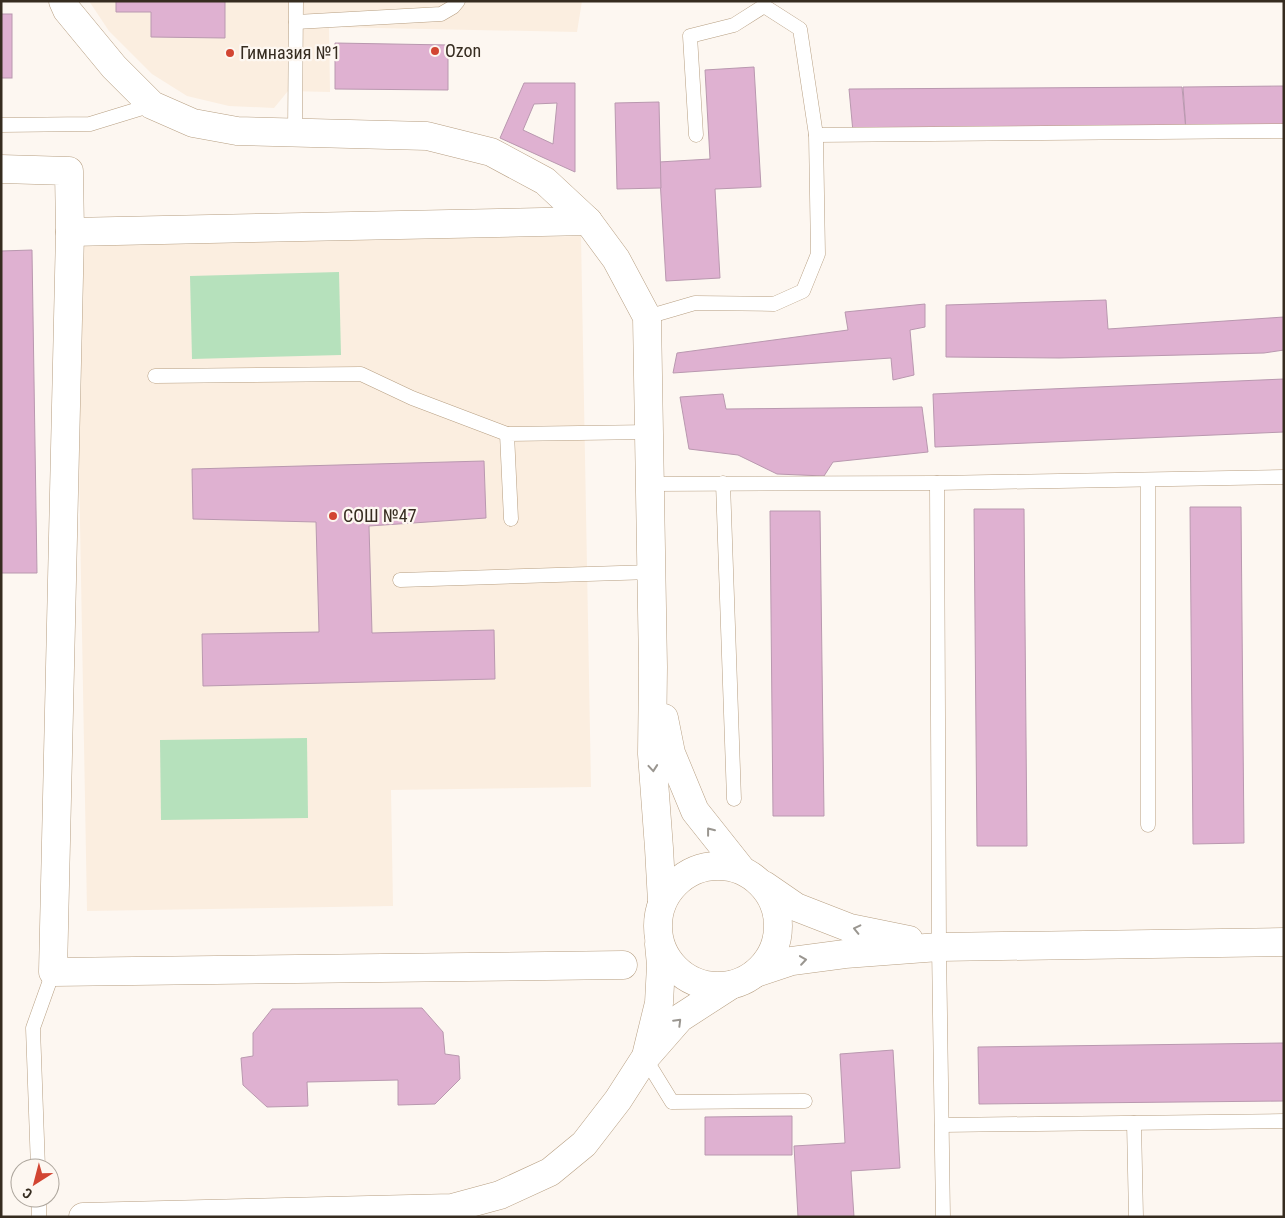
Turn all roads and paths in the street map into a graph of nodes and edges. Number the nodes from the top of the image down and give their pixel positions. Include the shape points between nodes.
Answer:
1 (63, 1) edge
2 (296, 1) edge
3 (458, 1) edge
4 (764, 3) edge
5 (296, 22) junction
6 (152, 105) junction
7 (1, 125) edge
8 (1284, 131) edge
9 (295, 133) junction
10 (816, 134) junction
11 (696, 136) dead end
12 (1, 170) edge
13 (588, 221) junction
14 (70, 232) junction
15 (647, 317) junction
16 (155, 376) dead end
17 (650, 432) junction
18 (506, 434) junction
19 (1284, 478) edge
20 (1148, 480) junction
21 (723, 483) junction
22 (938, 483) junction
23 (650, 484) junction
24 (511, 519) dead end
25 (652, 572) junction
26 (400, 580) dead end
27 (653, 667) junction
28 (734, 799) dead end
29 (1148, 825) dead end
30 (741, 869) junction
31 (764, 885) junction
32 (662, 902) junction
33 (659, 939) junction
34 (1284, 942) edge
35 (939, 947) junction
36 (623, 965) dead end
37 (52, 972) junction
38 (756, 973) junction
39 (731, 985) junction
40 (646, 1058) junction
41 (805, 1101) dead end
42 (1284, 1121) edge
43 (1134, 1123) junction
44 (942, 1125) junction
45 (38, 1158) edge
46 (167, 1216) edge
47 (83, 1217) edge
48 (944, 1217) edge
49 (1136, 1217) edge

1 - 6 street via 114,67
2 - 5 lane
3 - 5 lane via 441,14
4 - 10 lane via 800,29
4 - 11 lane via 734,25 690,36
5 - 9 lane
6 - 7 lane via 90,124
6 - 9 street via 193,123 237,131
8 - 10 lane
9 - 13 street via 427,136 491,152 545,180
10 - 15 lane via 818,254 803,291 774,304 695,303
12 - 14 street via 69,170
13 - 14 street
13 - 15 street via 616,259
14 - 37 street
15 - 17 street
16 - 18 lane via 361,374 412,398
17 - 18 lane
17 - 23 street
18 - 24 lane
19 - 20 lane
20 - 22 lane
20 - 29 lane
21 - 22 lane
21 - 23 lane
21 - 28 lane
22 - 35 lane
23 - 25 street
25 - 26 lane
25 - 27 street
30 -> 27 street via 695,811 671,753
27 -> 32 street via 652,754
30 - 31 street
30 - 32 street via 722,865 686,874 672,886
35 -> 31 street via 850,928 796,907
31 - 38 street via 774,902 779,921 777,940 770,958
32 - 33 street via 658,918
33 - 39 street via 662,950 674,967 691,980 711,986
33 - 40 street via 659,1004
34 - 35 street
38 -> 35 street via 792,961
35 - 44 lane
36 - 37 street
37 - 45 lane via 33,1028
38 - 39 street
40 -> 39 street via 680,1018
40 - 41 lane via 672,1102
40 - 46 street via 584,1144 550,1172 500,1195 452,1208
42 - 43 lane
43 - 44 lane
43 - 49 lane
44 - 48 lane
46 - 47 street

